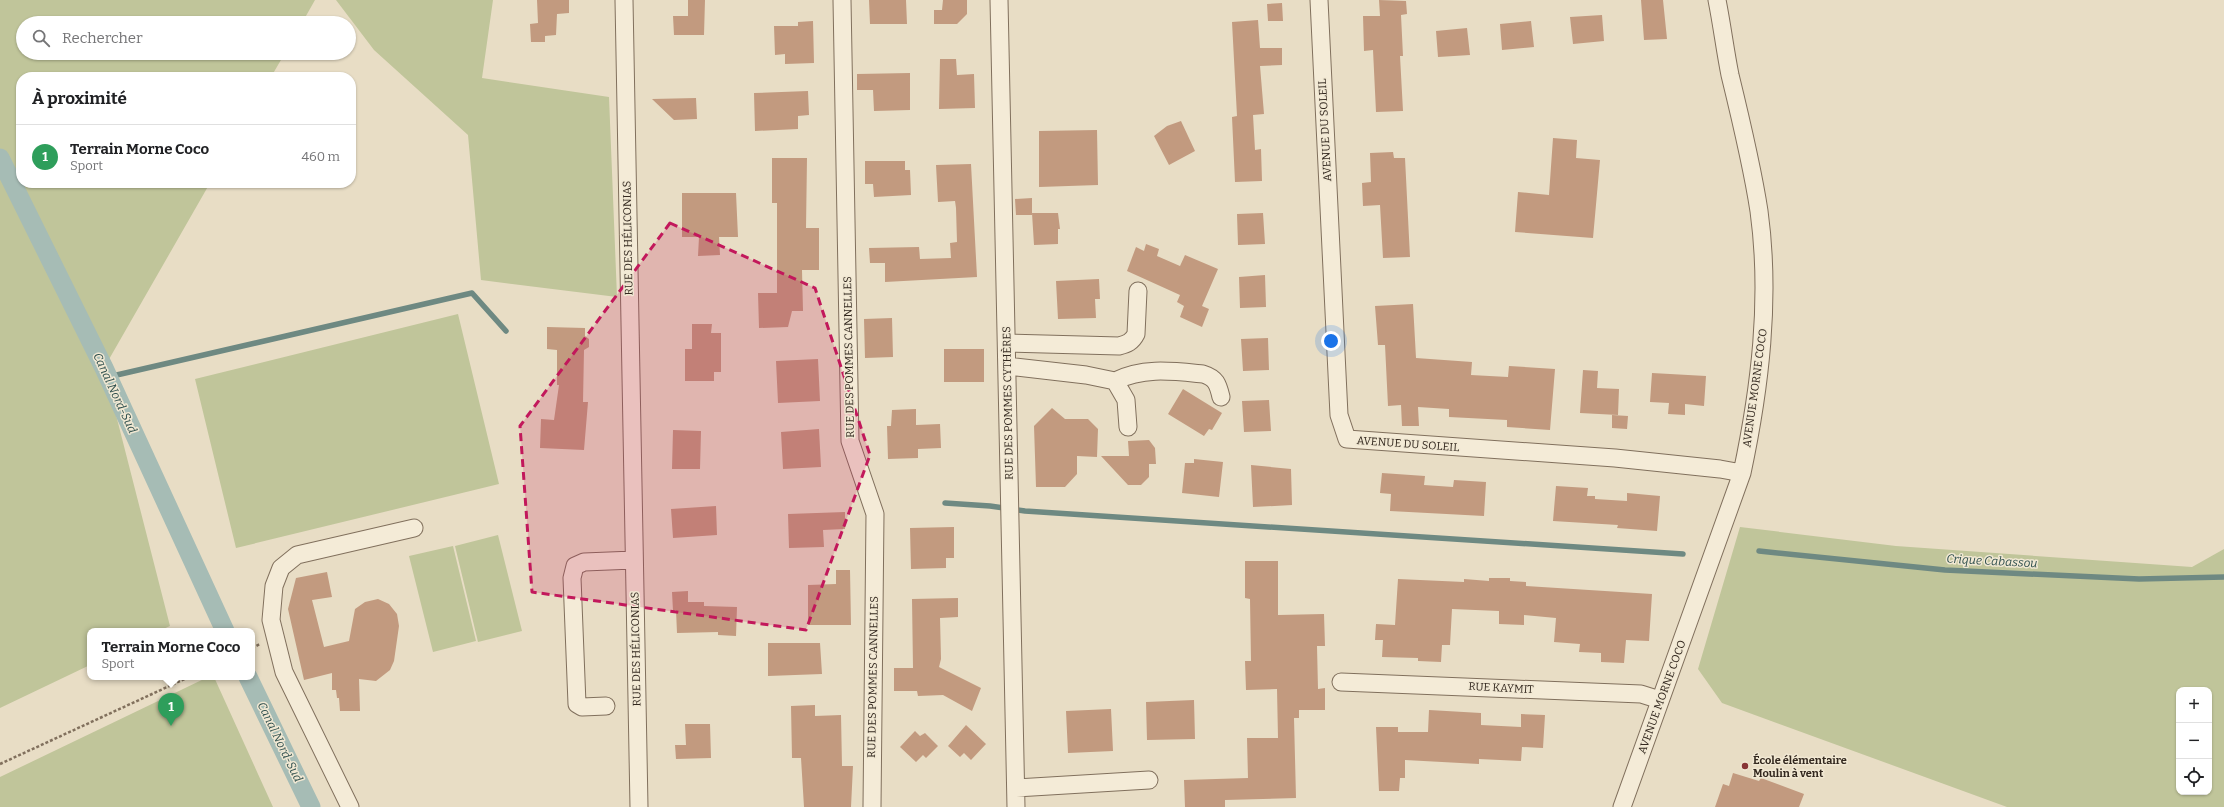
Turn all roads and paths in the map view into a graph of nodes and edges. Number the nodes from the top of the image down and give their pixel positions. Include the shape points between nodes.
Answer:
1 (624, 0) edge
2 (842, 0) edge
3 (999, 0) edge
4 (1319, 0) edge
5 (1717, 0) edge
6 (1138, 291) dead end
7 (1007, 343) junction
8 (1007, 366) junction
9 (1115, 381) junction
10 (1221, 396) dead end
11 (1128, 427) dead end
12 (1742, 473) junction
13 (414, 528) dead end
14 (634, 560) junction
15 (182, 680) edge
16 (1341, 682) dead end
17 (1660, 700) junction
18 (606, 706) dead end
19 (0, 764) edge
20 (1150, 780) dead end
21 (1016, 788) junction
22 (350, 807) edge
23 (639, 807) edge
24 (872, 807) edge
25 (1016, 807) edge
26 (1622, 807) edge

1 - 14 street, RUE DES HÉLICONIAS
2 - 24 street, RUE DES POMMES CANNELLES via 850,441 875,514
3 - 7 street, RUE DES POMMES CYTHÈRES
4 - 12 street, AVENUE DU SOLEIL via 1339,415 1347,439 1615,458
5 - 12 street, AVENUE MORNE COCO via 1730,73 1752,168 1762,255 1765,318 1751,428
6 - 7 street via 1136,334 1134,340 1127,344 1119,346
7 - 8 street, RUE DES POMMES CYTHÈRES
8 - 9 street
8 - 21 street, RUE DES POMMES CYTHÈRES
9 - 10 street via 1130,374 1149,370 1203,374 1211,376 1217,382
9 - 11 street via 1126,400
12 - 17 street, AVENUE MORNE COCO
13 - 22 street via 297,555 281,568 274,586 271,620 284,672
14 - 18 street via 584,562 575,566 572,578 577,704 582,707
14 - 23 street, RUE DES HÉLICONIAS
15 - 19 path
16 - 17 street, RUE KAYMIT via 1640,694
17 - 26 street, AVENUE MORNE COCO
20 - 21 street
21 - 25 street, RUE DES POMMES CYTHÈRES

